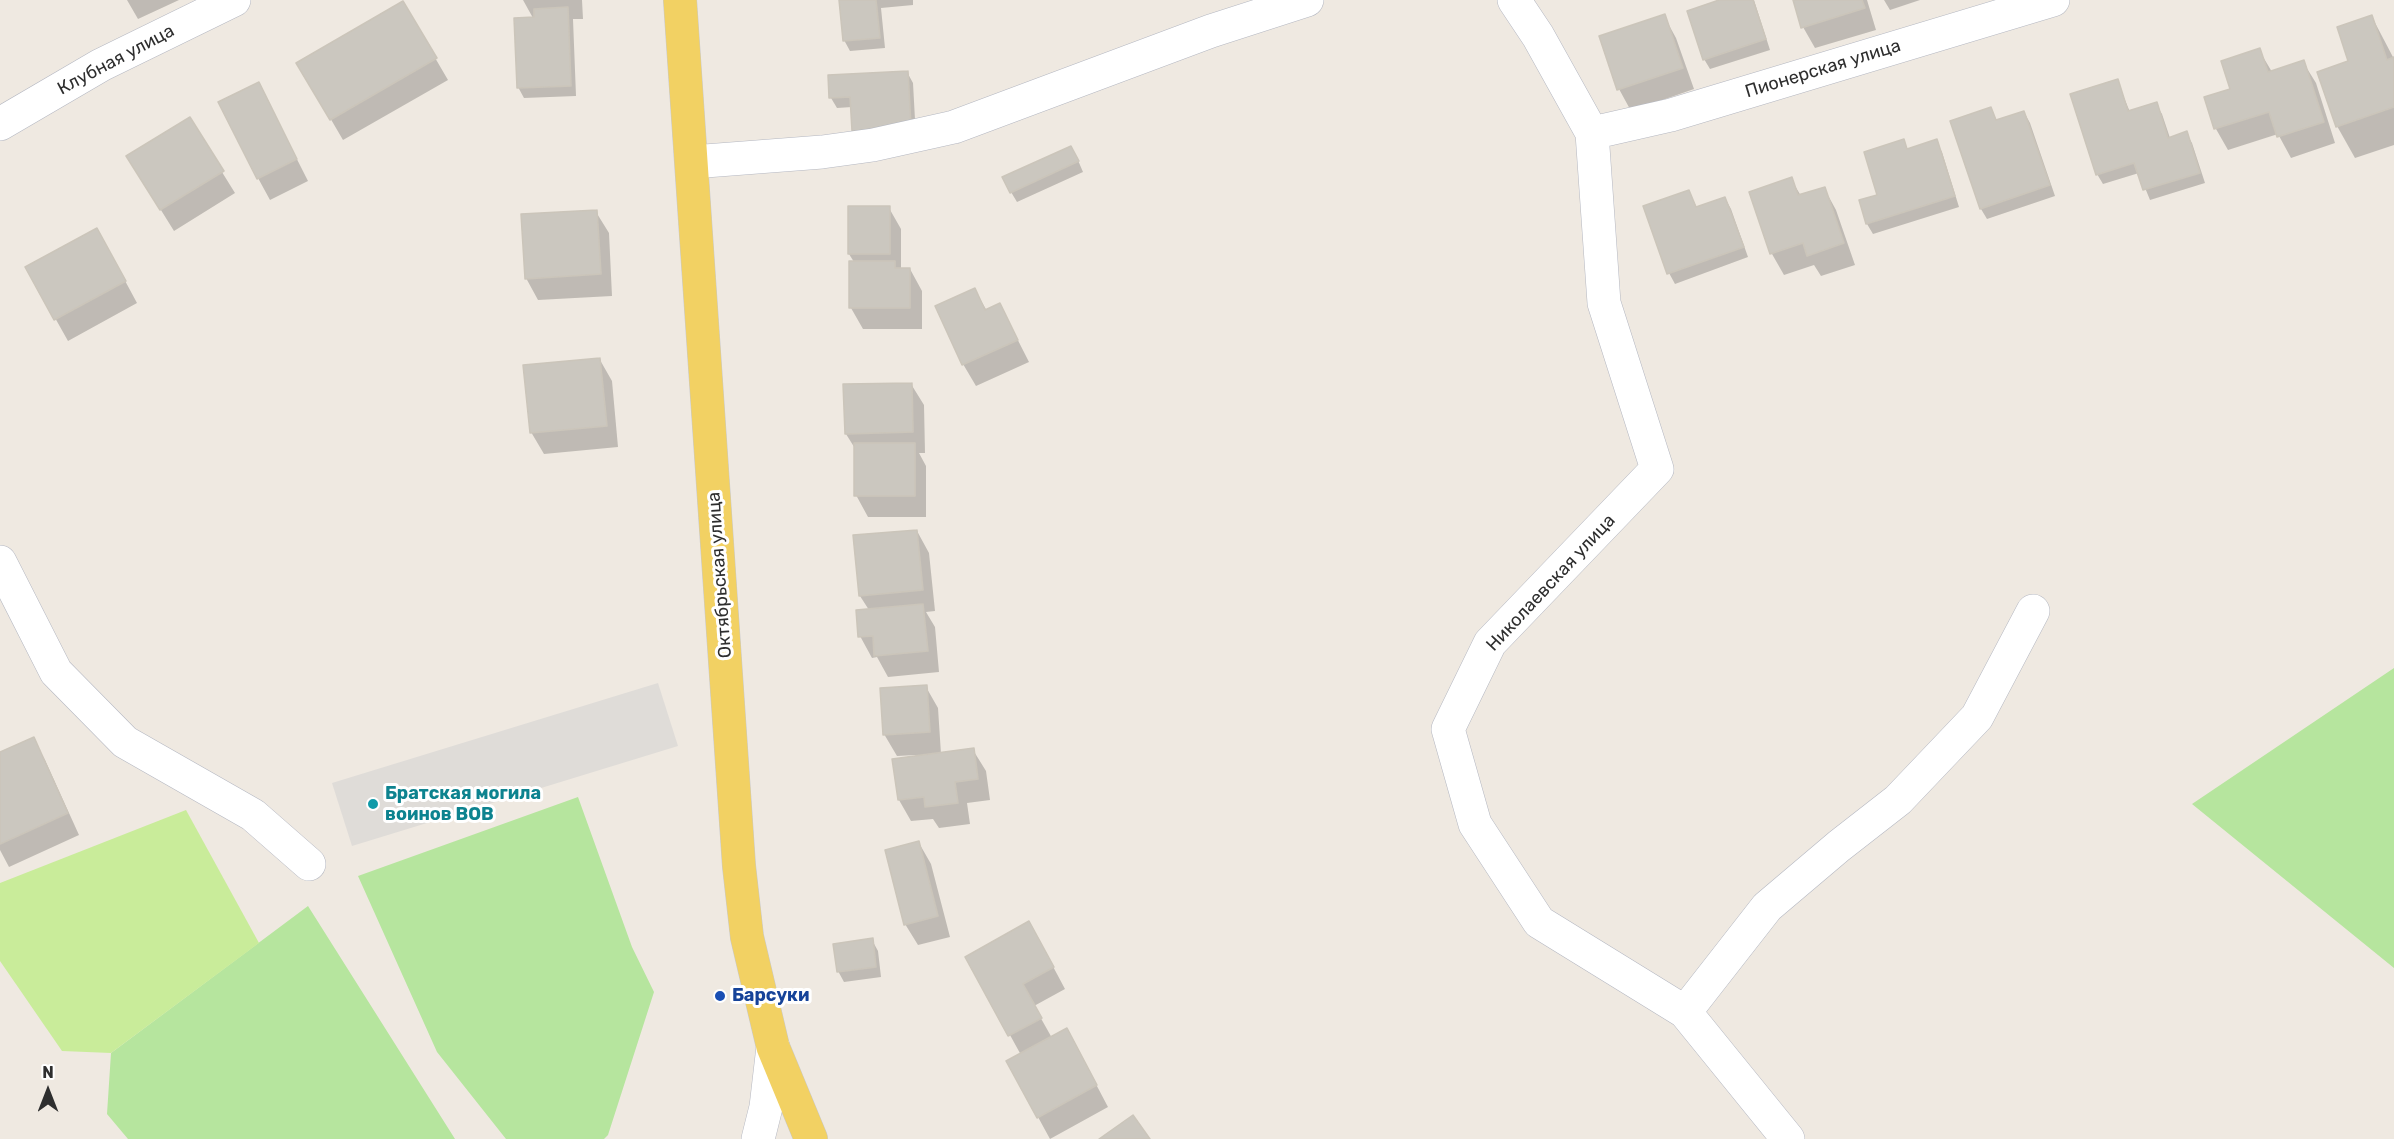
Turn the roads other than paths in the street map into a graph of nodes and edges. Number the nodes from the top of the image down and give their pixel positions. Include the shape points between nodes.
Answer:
1 (680, 0) edge
2 (1307, 0) edge
3 (1514, 0) edge
4 (2053, 0) edge
5 (221, 3) edge
6 (0, 124) edge
7 (1592, 132) junction
8 (692, 162) junction
9 (0, 562) edge
10 (2033, 610) dead end
11 (309, 864) dead end
12 (1685, 1012) junction
13 (773, 1047) junction
14 (758, 1139) edge
15 (811, 1139) edge
16 (1788, 1139) edge

1 - 8 main road, Октябрьская улица
2 - 8 street via 1211,31 954,128 822,152
3 - 7 street
4 - 7 street, Пионерская улица via 1671,115
5 - 6 street, Клубная улица via 101,65
7 - 12 street, Николаевская улица via 1604,303 1657,469 1490,643 1448,729 1474,824 1539,922
8 - 13 main road, Октябрьская улица via 739,866 747,937
9 - 11 street via 56,672 125,742 253,815
10 - 12 street via 1977,717 1898,800 1767,907
12 - 16 street, Николаевская улица
13 - 14 street
13 - 15 main road, Октябрьская улица

